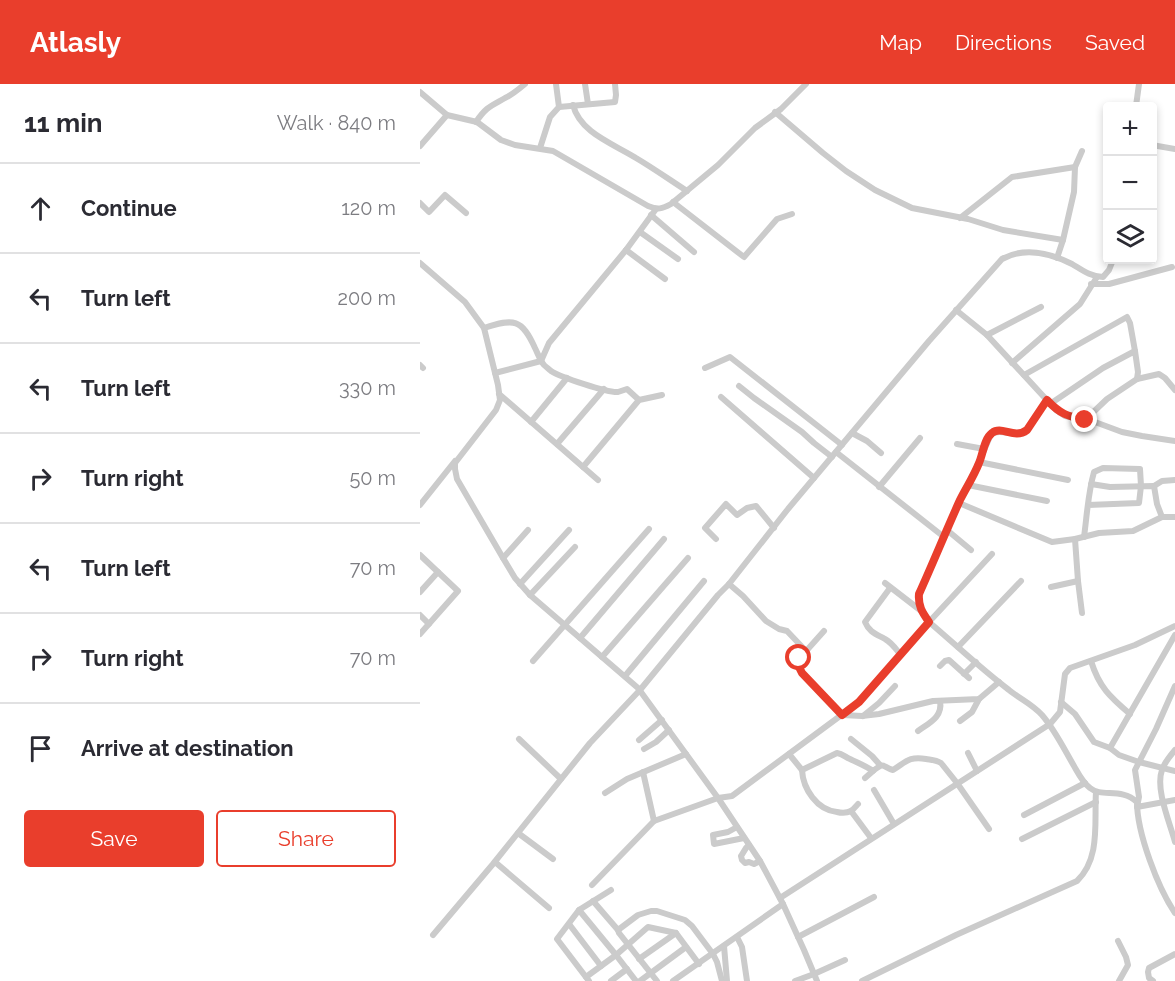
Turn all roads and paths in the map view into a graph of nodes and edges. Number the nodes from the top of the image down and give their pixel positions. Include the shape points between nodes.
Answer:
1 (525, 84) edge
2 (556, 84) edge
3 (585, 84) edge
4 (615, 84) edge
5 (806, 84) edge
6 (1139, 84) edge
7 (420, 92) edge
8 (1137, 102) edge
9 (588, 104) junction
10 (573, 105) junction
11 (559, 107) junction
12 (775, 112) junction
13 (447, 115) junction
14 (476, 122) junction
15 (420, 146) edge
16 (1157, 146) edge
17 (540, 148) junction
18 (1175, 149) edge
19 (1082, 151) dead end
20 (1075, 167) junction
21 (687, 191) junction
22 (673, 202) junction
23 (420, 204) edge
24 (654, 212) junction
25 (466, 213) dead end
26 (792, 214) dead end
27 (960, 218) junction
28 (640, 232) junction
29 (1063, 240) junction
30 (626, 250) junction
31 (694, 252) dead end
32 (1057, 258) junction
33 (678, 259) dead end
34 (420, 263) edge
35 (1111, 264) edge
36 (1172, 267) dead end
37 (1096, 277) junction
38 (665, 279) dead end
39 (1092, 284) junction
40 (1041, 307) dead end
41 (956, 310) junction
42 (484, 328) junction
43 (987, 335) junction
44 (1135, 351) junction
45 (541, 361) junction
46 (1012, 363) junction
47 (705, 368) dead end
48 (495, 373) junction
49 (1024, 375) junction
50 (567, 378) junction
51 (1137, 379) junction
52 (738, 386) dead end
53 (604, 389) junction
54 (1175, 390) edge
55 (499, 394) junction
56 (662, 395) dead end
57 (721, 397) dead end
58 (639, 400) junction
59 (1048, 402) junction
60 (1085, 420) junction
61 (531, 422) junction
62 (852, 433) junction
63 (920, 438) dead end
64 (1175, 441) edge
65 (557, 444) junction
66 (957, 444) dead end
67 (842, 445) junction
68 (984, 449) junction
69 (881, 453) dead end
70 (834, 454) junction
71 (457, 459) junction
72 (979, 462) junction
73 (583, 467) junction
74 (814, 478) junction
75 (598, 480) dead end
76 (1068, 480) dead end
77 (1175, 480) edge
78 (1091, 484) junction
79 (968, 485) junction
80 (879, 486) junction
81 (1141, 486) junction
82 (1154, 486) junction
83 (1047, 501) dead end
84 (959, 503) junction
85 (420, 505) edge
86 (1088, 505) junction
87 (1175, 516) edge
88 (1162, 517) junction
89 (774, 528) junction
90 (649, 529) dead end
91 (528, 530) dead end
92 (569, 530) dead end
93 (947, 530) junction
94 (944, 537) junction
95 (1084, 537) junction
96 (664, 539) dead end
97 (716, 539) dead end
98 (1075, 539) junction
99 (575, 547) dead end
100 (971, 550) dead end
101 (992, 554) dead end
102 (420, 555) edge
103 (502, 558) junction
104 (688, 558) dead end
105 (438, 572) junction
106 (704, 581) dead end
107 (1021, 581) dead end
108 (1078, 581) junction
109 (520, 584) junction
110 (729, 584) junction
111 (1051, 587) dead end
112 (420, 592) edge
113 (530, 595) junction
114 (921, 611) junction
115 (1082, 613) dead end
116 (420, 615) edge
117 (929, 622) junction
118 (429, 624) junction
119 (565, 625) junction
120 (1174, 630) edge
121 (824, 631) dead end
122 (420, 634) edge
123 (580, 638) junction
124 (958, 647) junction
125 (806, 651) junction
126 (900, 654) junction
127 (602, 657) junction
128 (533, 661) dead end
129 (1091, 661) junction
130 (976, 662) junction
131 (940, 666) dead end
132 (625, 676) junction
133 (999, 682) junction
134 (895, 686) dead end
135 (1175, 686) edge
136 (640, 690) junction
137 (979, 699) junction
138 (940, 701) junction
139 (1061, 702) junction
140 (1130, 714) junction
141 (842, 715) junction
142 (862, 716) junction
143 (662, 720) junction
144 (960, 721) dead end
145 (1050, 724) junction
146 (669, 730) junction
147 (918, 731) dead end
148 (519, 739) dead end
149 (851, 739) dead end
150 (639, 740) dead end
151 (1110, 748) junction
152 (644, 749) dead end
153 (1175, 750) edge
154 (968, 753) dead end
155 (686, 754) junction
156 (789, 754) junction
157 (1139, 762) junction
158 (880, 765) junction
159 (1162, 768) junction
160 (802, 770) junction
161 (873, 771) junction
162 (977, 771) junction
163 (1175, 771) edge
164 (643, 772) junction
165 (865, 778) dead end
166 (561, 779) junction
167 (957, 783) junction
168 (1085, 783) junction
169 (873, 789) dead end
170 (1096, 792) junction
171 (605, 793) dead end
172 (718, 798) junction
173 (1175, 800) edge
174 (1096, 802) junction
175 (1164, 802) junction
176 (858, 804) dead end
177 (1137, 807) junction
178 (850, 811) junction
179 (1024, 815) dead end
180 (654, 821) junction
181 (894, 824) junction
182 (737, 827) junction
183 (988, 830) dead end
184 (518, 833) junction
185 (744, 838) junction
186 (871, 838) junction
187 (1022, 839) dead end
188 (1175, 842) edge
189 (749, 845) junction
190 (553, 859) dead end
191 (760, 861) junction
192 (495, 862) junction
193 (592, 885) dead end
194 (611, 891) dead end
195 (874, 897) dead end
196 (593, 901) junction
197 (782, 901) junction
198 (549, 908) dead end
199 (579, 910) junction
200 (1175, 914) edge
201 (569, 924) junction
202 (618, 930) junction
203 (676, 933) junction
204 (433, 935) dead end
205 (737, 937) junction
206 (798, 937) junction
207 (1118, 941) dead end
208 (628, 944) junction
209 (724, 946) junction
210 (686, 947) junction
211 (713, 954) junction
212 (1175, 954) edge
213 (616, 955) junction
214 (639, 959) junction
215 (845, 960) dead end
216 (699, 964) junction
217 (601, 966) junction
218 (627, 969) junction
219 (651, 973) junction
220 (816, 978) edge
221 (588, 979) edge
222 (610, 981) edge
223 (638, 981) edge
224 (657, 981) edge
225 (673, 981) edge
226 (722, 981) edge
227 (728, 981) edge
228 (747, 981) edge
229 (795, 981) edge
230 (862, 981) edge
231 (1119, 981) edge
232 (1153, 981) edge

1 - 14 street via 491,105
2 - 11 street
3 - 9 street
4 - 9 street via 615,102
5 - 12 street
6 - 8 street
7 - 13 street
9 - 10 street
10 - 11 street
10 - 21 street via 575,113 600,138
11 - 17 street via 550,117
12 - 21 street
12 - 27 street via 875,190 912,208
13 - 14 street
13 - 15 street
14 - 17 street via 501,140
16 - 18 street
17 - 24 street via 553,151
19 - 20 street
20 - 27 street via 1012,177
20 - 29 street via 1074,192
21 - 22 street
22 - 24 street
22 - 26 street via 744,257 777,219
23 - 25 street via 429,212 446,195
24 - 28 street
24 - 31 street
27 - 29 street
28 - 30 street
28 - 33 street
29 - 32 street
30 - 38 street
30 - 45 street via 549,343
32 - 37 street
32 - 41 street via 1031,252 1011,255
34 - 42 street via 465,302
35 - 37 street via 1103,277
36 - 39 street via 1109,284
37 - 39 street
39 - 46 street via 1080,304
40 - 43 street
41 - 43 street
41 - 62 street
42 - 45 street via 500,323 518,324 528,333
42 - 48 street
43 - 46 street
44 - 49 street via 1127,317
44 - 51 street
44 - 59 street
45 - 48 street
45 - 50 street
46 - 49 street
47 - 67 street via 730,357
48 - 55 street
49 - 59 street
50 - 53 street
50 - 61 street
51 - 54 street via 1159,374
51 - 60 street
52 - 70 street
53 - 58 street via 617,392 627,388
53 - 65 street
55 - 61 street
55 - 71 street via 496,410
56 - 58 street
57 - 74 street
58 - 73 street
59 - 60 street via 1065,416
59 - 68 street via 1022,434 994,431
60 - 64 street via 1122,432
61 - 65 street
62 - 67 street
62 - 69 street
63 - 80 street
65 - 73 street
66 - 68 street
67 - 70 street
68 - 72 street
70 - 74 street
70 - 80 street
71 - 85 street
71 - 103 street via 458,479
72 - 76 street
72 - 79 street
73 - 75 street
74 - 89 street
77 - 82 street
78 - 81 street
78 - 81 street via 1094,472 1103,468 1140,469
78 - 86 street
79 - 83 street
79 - 84 street
80 - 94 street
81 - 82 street
81 - 86 street via 1139,504
82 - 88 street
84 - 93 street
84 - 98 street via 1052,542
86 - 95 street
87 - 88 street
88 - 95 street via 1133,531
89 - 97 street via 756,506 737,515 726,504 705,528
89 - 110 street
90 - 119 street
91 - 103 street
92 - 109 street
93 - 94 street
93 - 100 street
94 - 114 street via 919,594
95 - 98 street
96 - 123 street
98 - 108 street
99 - 113 street
101 - 117 street
102 - 105 street
103 - 109 street
104 - 127 street
105 - 112 street
105 - 118 street via 458,591
106 - 132 street
107 - 124 street
108 - 111 street
108 - 115 street
109 - 113 street
110 - 125 street via 766,621 787,631
110 - 136 street
113 - 119 street
114 - 117 street
114 - 126 street via 888,585 865,622 869,630 886,639
116 - 118 street
117 - 124 street
117 - 126 street
118 - 122 street
119 - 123 street
119 - 128 street
120 - 129 street
120 - 140 street
121 - 125 street
123 - 127 street
124 - 130 street
125 - 141 street via 797,663 800,669
126 - 141 street via 859,702
127 - 132 street
129 - 139 street via 1070,668 1065,674
129 - 140 street via 1096,677 1110,697
130 - 131 street via 967,676 949,660
130 - 133 street
132 - 136 street
133 - 137 street
133 - 145 street
134 - 142 street
135 - 157 street
136 - 143 street
136 - 166 street
137 - 138 street
137 - 144 street via 972,712
138 - 142 street
138 - 147 street via 938,715
139 - 145 street via 1060,712
139 - 151 street via 1075,714 1094,742
140 - 151 street
141 - 142 street
141 - 156 street
143 - 146 street
143 - 150 street
145 - 162 street
145 - 168 street
146 - 152 street
146 - 155 street
148 - 166 street
149 - 158 street
151 - 157 street
153 - 159 street
154 - 162 street
155 - 164 street
155 - 172 street
156 - 160 street
156 - 172 street via 732,796
157 - 159 street
157 - 177 street via 1135,770
158 - 161 street
158 - 167 street via 893,770 912,758 934,760
159 - 163 street
159 - 175 street
160 - 161 street via 841,753
160 - 178 street via 806,788 824,810
161 - 165 street
162 - 167 street
164 - 171 street
164 - 180 street
166 - 184 street
167 - 181 street
167 - 183 street
168 - 170 street
168 - 179 street
169 - 181 street
170 - 174 street
170 - 177 street via 1131,796
172 - 180 street
172 - 182 street
173 - 175 street
174 - 187 street
174 - 230 street via 1096,838 1086,873 1077,881
175 - 177 street
175 - 188 street
176 - 178 street
177 - 200 street via 1152,865
178 - 186 street
180 - 193 street
181 - 186 street
182 - 185 street
182 - 185 street via 713,835 714,844
184 - 190 street
184 - 192 street
185 - 189 street
186 - 197 street
189 - 191 street
189 - 191 street via 742,860 754,864
191 - 197 street
192 - 198 street
192 - 204 street
194 - 196 street
195 - 206 street
196 - 199 street
196 - 202 street
197 - 205 street
197 - 206 street
199 - 201 street
199 - 213 street
201 - 217 street
201 - 221 street via 558,939
202 - 208 street
202 - 211 street via 638,915 657,911 685,920
203 - 208 street via 648,927
203 - 210 street
203 - 214 street
205 - 209 street
205 - 228 street
206 - 220 street
207 - 231 street via 1128,965
208 - 213 street
208 - 214 street
209 - 211 street
209 - 227 street
210 - 216 street
210 - 219 street
211 - 216 street
211 - 226 street
212 - 232 street via 1149,968
213 - 217 street
213 - 218 street
214 - 219 street
215 - 220 street
216 - 225 street
217 - 221 street
218 - 222 street
218 - 223 street
219 - 223 street
219 - 224 street
220 - 229 street

